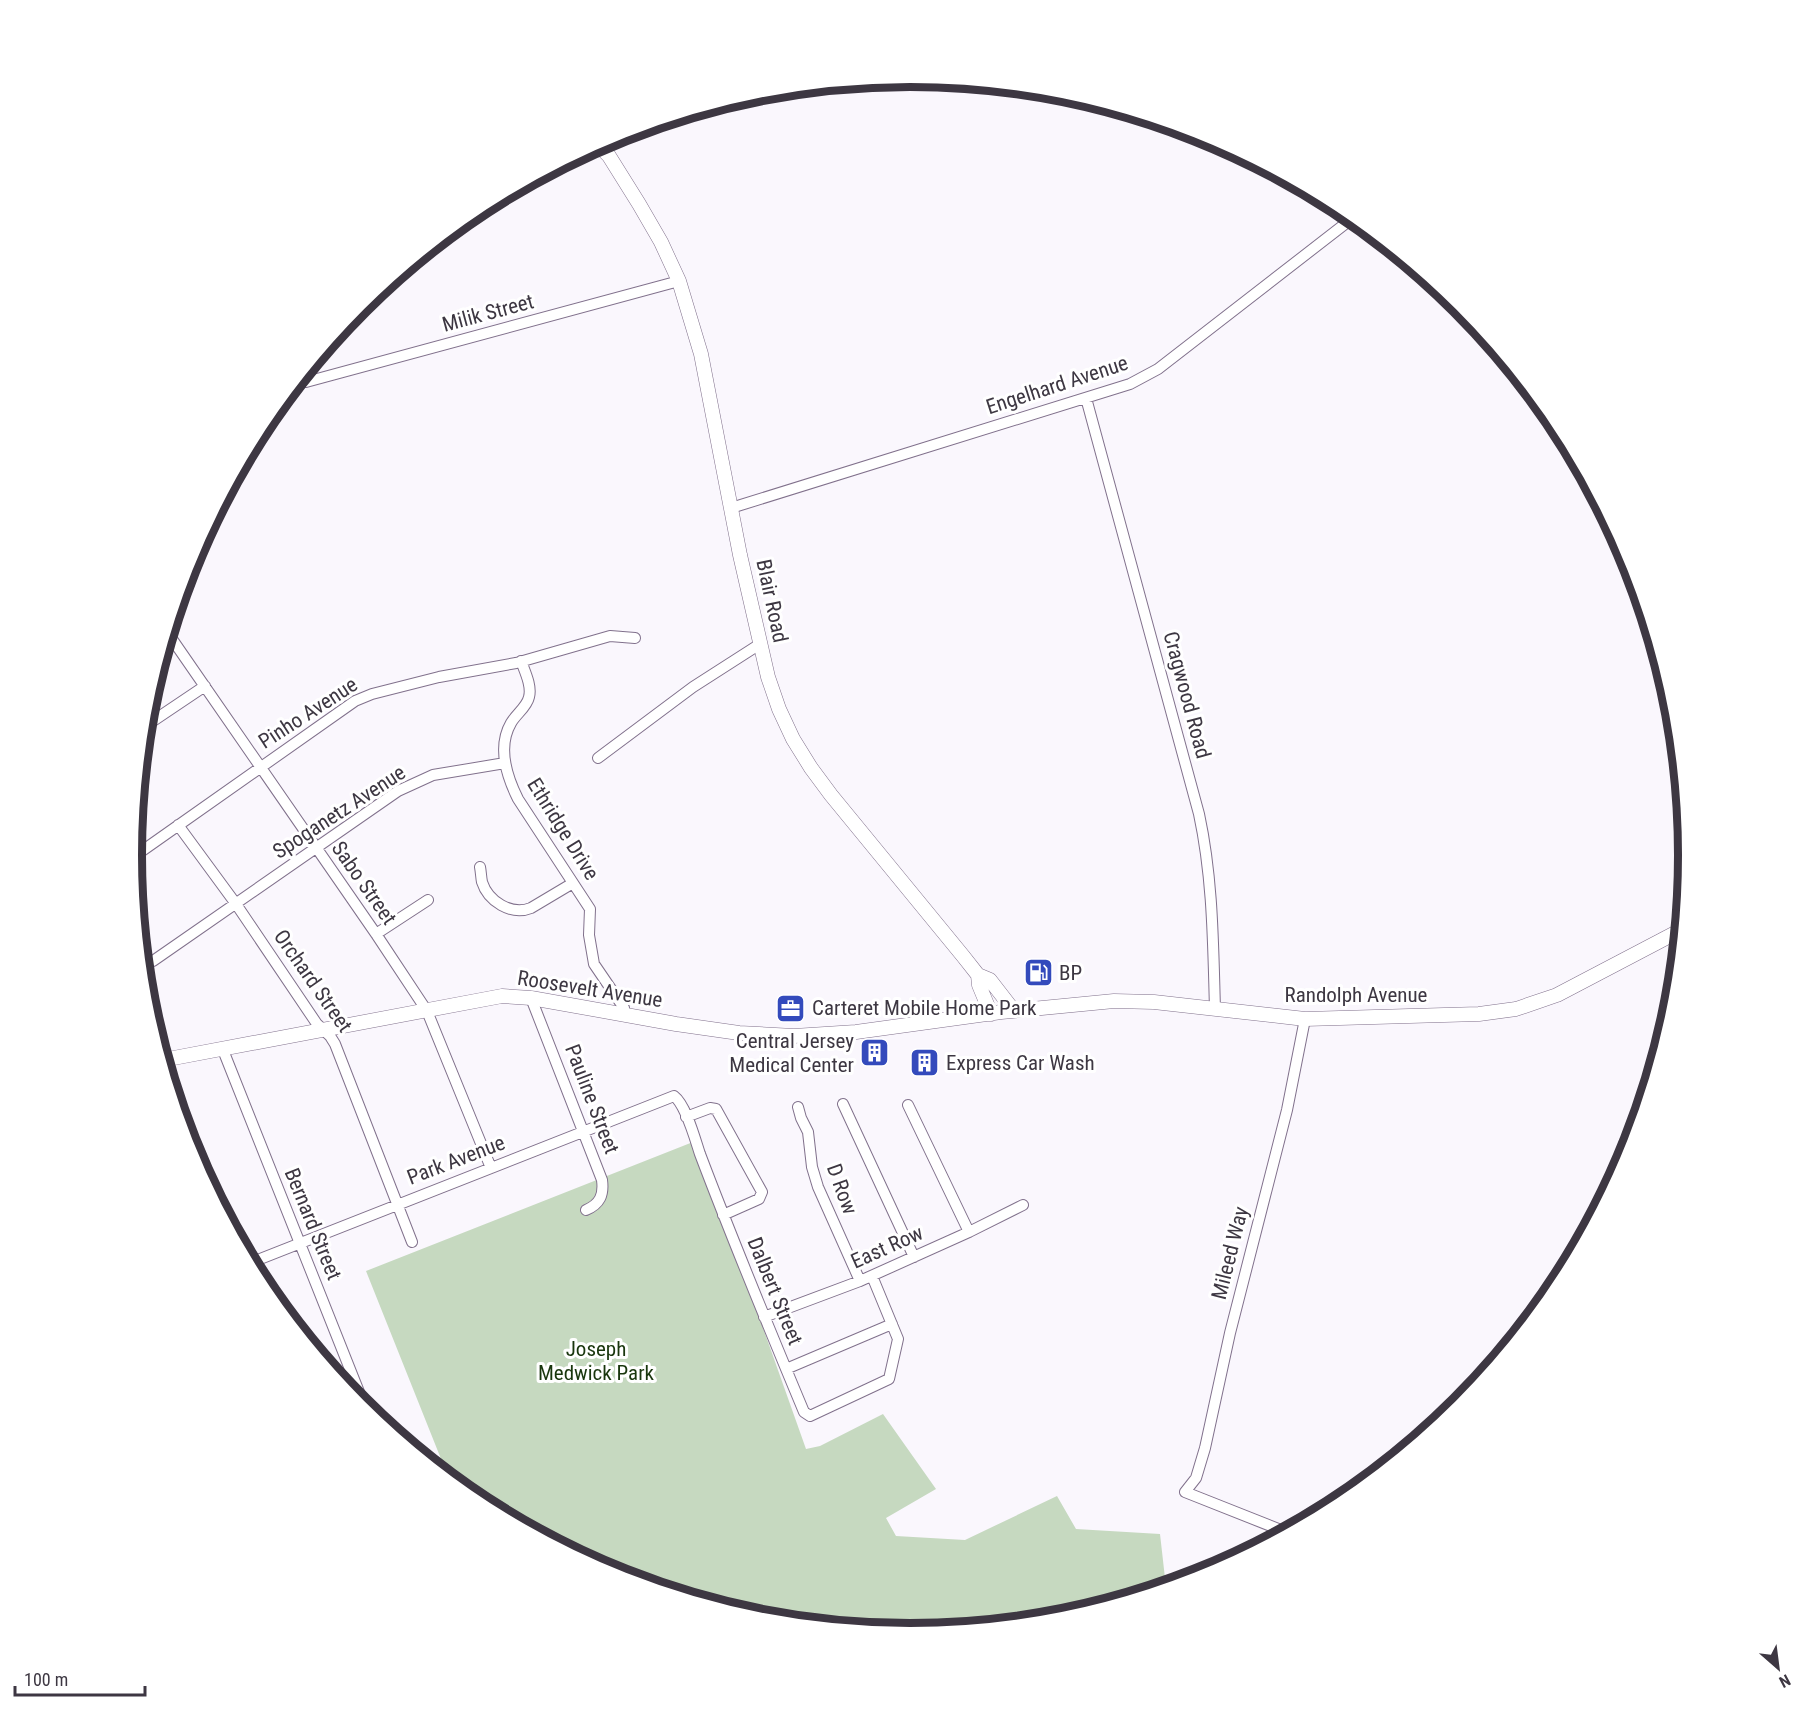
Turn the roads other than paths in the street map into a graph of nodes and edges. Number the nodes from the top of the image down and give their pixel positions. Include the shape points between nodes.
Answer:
1 (604, 151) edge
2 (1346, 223) edge
3 (680, 281) junction
4 (306, 382) dead end
5 (1086, 398) junction
6 (731, 508) junction
7 (635, 638) dead end
8 (173, 640) edge
9 (760, 644) junction
10 (521, 662) junction
11 (205, 686) junction
12 (155, 720) edge
13 (598, 758) dead end
14 (505, 763) junction
15 (261, 767) junction
16 (178, 825) junction
17 (315, 849) junction
18 (142, 851) edge
19 (480, 867) dead end
20 (573, 883) junction
21 (428, 900) dead end
22 (236, 904) junction
23 (376, 933) junction
24 (1673, 934) edge
25 (153, 961) dead end
26 (978, 975) junction
27 (531, 998) junction
28 (1215, 1009) junction
29 (427, 1011) junction
30 (1014, 1011) junction
31 (991, 1014) junction
32 (623, 1015) junction
33 (1305, 1019) junction
34 (323, 1031) junction
35 (223, 1050) junction
36 (170, 1059) edge
37 (676, 1098) joint
38 (843, 1104) dead end
39 (908, 1106) dead end
40 (798, 1107) dead end
41 (686, 1117) junction
42 (583, 1131) junction
43 (491, 1168) junction
44 (398, 1204) junction
45 (1023, 1205) dead end
46 (586, 1210) dead end
47 (723, 1215) junction
48 (969, 1232) junction
49 (412, 1242) dead end
50 (300, 1244) junction
51 (914, 1257) junction
52 (258, 1260) edge
53 (872, 1276) junction
54 (860, 1281) junction
55 (764, 1317) junction
56 (892, 1323) junction
57 (786, 1369) junction
58 (359, 1389) edge
59 (1278, 1529) edge

1 - 3 main road, Blair Road via 639,204
2 - 5 street, Engelhard Avenue via 1158,369 1130,384
3 - 4 street, Milik Street
3 - 6 main road, Blair Road via 701,354
5 - 6 street, Engelhard Avenue
5 - 28 street, Cragwood Road via 1206,847
6 - 9 main road, Blair Road
7 - 10 street, Pinho Avenue via 610,636
8 - 11 street, Sabo Street
9 - 13 street via 693,687
9 - 26 main road, Blair Road via 779,709 811,768
10 - 14 street, Ethridge Drive via 529,701 507,731
10 - 15 street, Pinho Avenue via 372,694 355,701
11 - 12 street
11 - 15 street, Sabo Street
14 - 17 street, Spoganetz Avenue via 433,775 398,791
14 - 20 street, Ethridge Drive via 518,799
15 - 16 street, Pinho Avenue
15 - 17 street, Sabo Street
16 - 18 street, Pinho Avenue
16 - 22 street, Orchard Street
17 - 22 street, Spoganetz Avenue
17 - 23 street, Sabo Street
19 - 20 street via 482,882 491,898 512,910 531,909
20 - 32 street, Ethridge Drive via 590,909 594,964 624,1008
21 - 23 street
22 - 25 street, Spoganetz Avenue
22 - 34 street, Orchard Street
23 - 29 street, Sabo Street
24 - 33 main road, Randolph Avenue via 1557,995 1516,1009 1479,1014
26 - 30 main road, Blair Road via 990,980
26 - 31 main road
27 - 29 main road, Roosevelt Avenue via 502,996
27 - 32 main road, Roosevelt Avenue
27 - 42 street, Pauline Street
28 - 30 main road, Randolph Avenue via 1114,1000
28 - 33 main road, Randolph Avenue
29 - 34 main road, Roosevelt Avenue
29 - 43 street, Sabo Street
30 - 31 main road, Roosevelt Avenue
31 - 32 main road, Roosevelt Avenue via 794,1036 739,1033
33 - 59 street, Mileed Way via 1287,1110 1205,1448 1196,1478 1185,1492
34 - 35 main road, Roosevelt Avenue
34 - 44 street, Orchard Street via 334,1044
35 - 36 main road, Roosevelt Avenue
35 - 50 street, Bernard Street
37 - 41 street, Dalbert Street
37 - 42 street, Park Avenue via 668,1097
38 - 51 street
39 - 48 street
40 - 54 street, D Row via 808,1132 815,1177
41 - 47 street, Dalbert Street
41 - 47 street via 716,1109 762,1192 759,1199
42 - 43 street, Park Avenue
42 - 46 street, Pauline Street via 603,1190 596,1206
43 - 44 street, Park Avenue
44 - 49 street, Orchard Street
44 - 50 street, Park Avenue
45 - 48 street, East Row
47 - 55 street, Dalbert Street
48 - 51 street, East Row
50 - 52 street, Park Avenue
50 - 58 street, Bernard Street
51 - 53 street, East Row
53 - 54 street, East Row
53 - 56 street
54 - 55 street, East Row
55 - 57 street, Dalbert Street
56 - 57 street
56 - 57 street, Dalbert Street via 898,1339 890,1380 810,1416 804,1412

